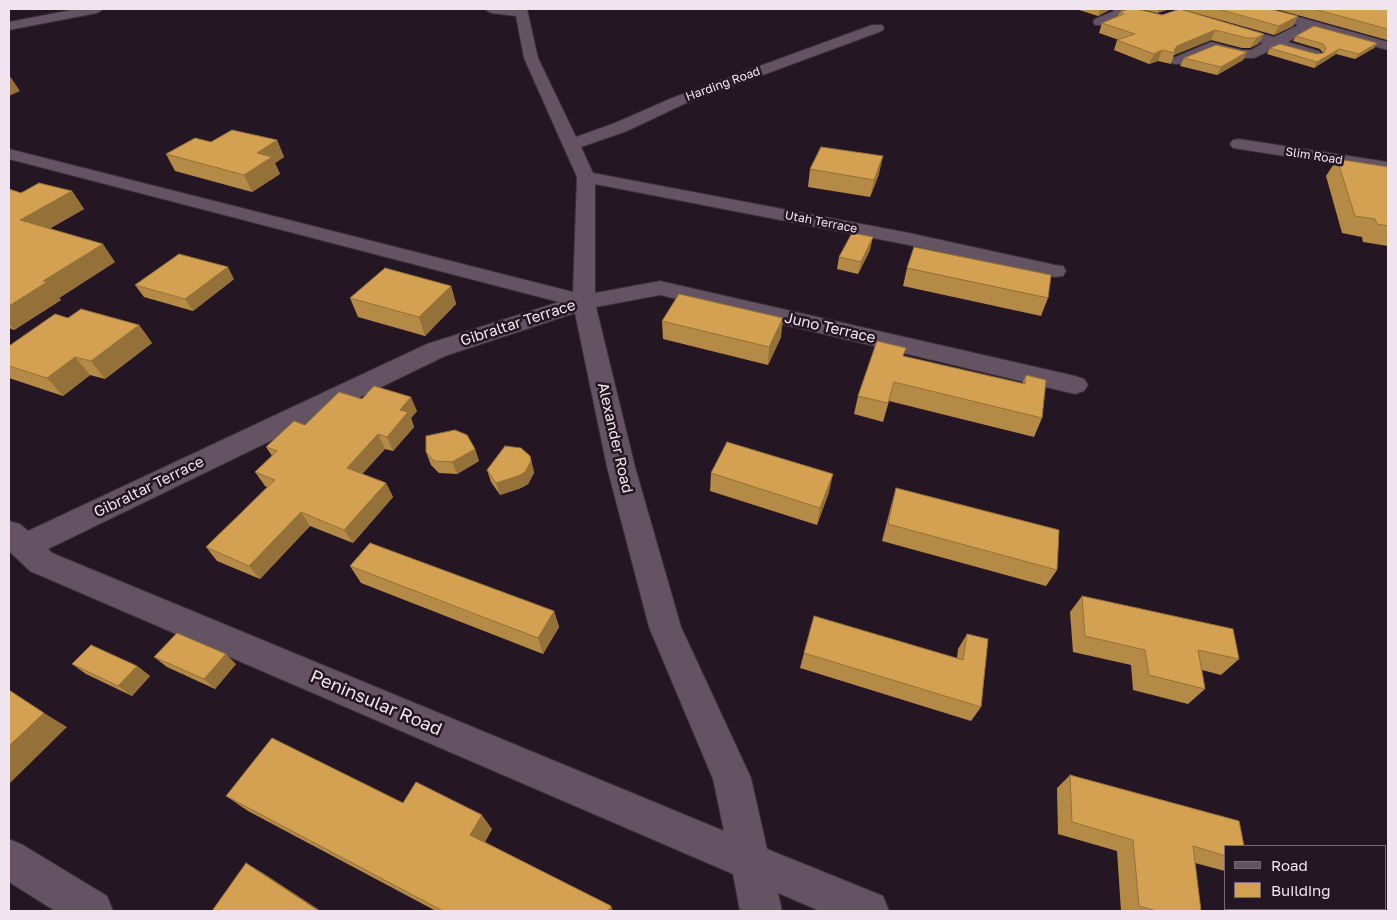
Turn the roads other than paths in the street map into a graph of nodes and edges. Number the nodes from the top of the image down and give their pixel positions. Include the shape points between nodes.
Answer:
1 (48, 9) edge
2 (97, 9) edge
3 (491, 9) edge
4 (1256, 9) edge
5 (1122, 10) edge
6 (521, 11) edge
7 (1174, 13) edge
8 (9, 16) edge
9 (1100, 22) edge
10 (1211, 23) edge
11 (1310, 24) junction
12 (9, 26) edge
13 (877, 28) dead end
14 (1274, 42) junction
15 (1388, 46) edge
16 (1314, 54) edge
17 (1178, 61) edge
18 (1239, 144) dead end
19 (571, 145) junction
20 (9, 154) edge
21 (1388, 167) edge
22 (586, 177) junction
23 (1055, 271) dead end
24 (584, 302) junction
25 (1074, 385) dead end
26 (16, 540) edge
27 (9, 859) edge
28 (750, 861) junction
29 (92, 911) edge
30 (761, 911) edge
31 (868, 911) edge

1 - 8 street
2 - 12 street
3 - 6 street
4 - 11 street
5 - 7 street via 1158,19
5 - 9 street
6 - 19 street, Alexander Road via 531,58
10 - 14 street
11 - 14 street
11 - 15 street
13 - 19 street, Harding Road via 678,101
14 - 16 street
14 - 17 street via 1249,54 1208,47
18 - 21 street, Slim Road
19 - 22 street, Alexander Road
20 - 24 street, Gibraltar Terrace
22 - 23 street, Utah Terrace via 909,239
22 - 24 street, Alexander Road
24 - 25 street, Juno Terrace via 660,288
24 - 26 street, Gibraltar Terrace via 436,350
24 - 28 street, Alexander Road via 621,467 665,627 732,778
26 - 28 street, Peninsular Road via 41,562
27 - 29 street
28 - 30 street, Alexander Road
28 - 31 street

